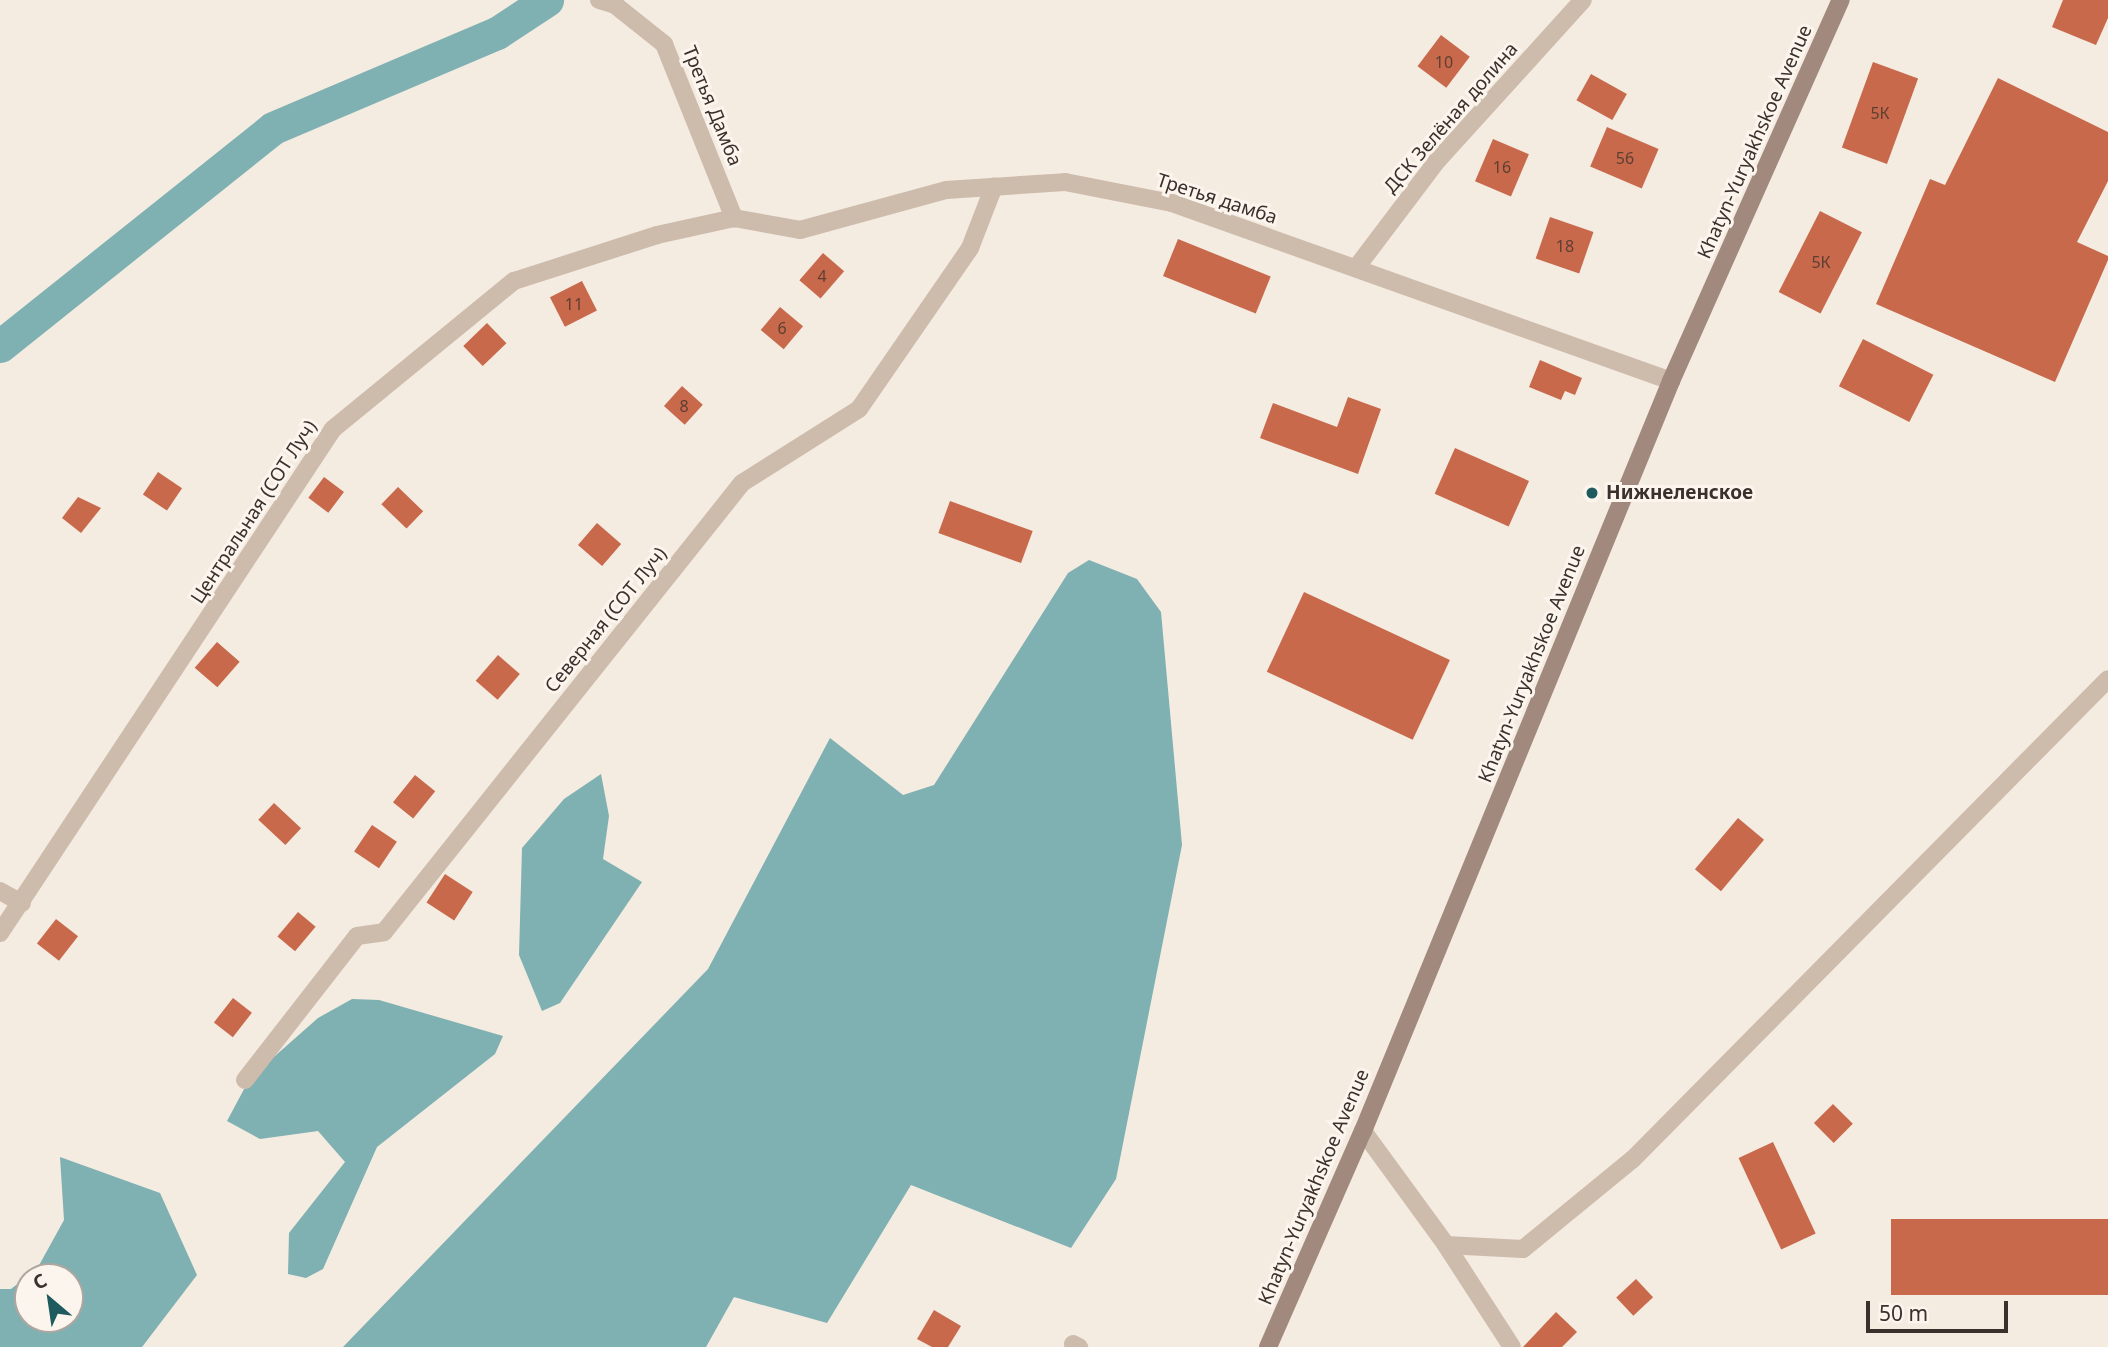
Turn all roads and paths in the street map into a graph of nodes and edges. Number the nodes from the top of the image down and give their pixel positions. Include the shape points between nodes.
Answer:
1 (599, 0) edge
2 (1583, 0) edge
3 (1841, 0) edge
4 (994, 186) junction
5 (734, 218) junction
6 (1356, 268) junction
7 (1671, 381) junction
8 (2108, 680) edge
9 (0, 891) edge
10 (22, 903) junction
11 (0, 933) edge
12 (246, 1080) dead end
13 (1363, 1131) junction
14 (1446, 1245) junction
15 (1268, 1347) edge
16 (1512, 1347) edge

1 - 5 street, Третья Дамба via 615,5 664,44
2 - 6 street, ДСК Зелёная долина via 1437,161
3 - 7 main road, Khatyn-Yuryakhskoe Avenue
4 - 5 street, Третья дамба via 946,190 800,230
4 - 6 street, Третья дамба via 1065,183 1172,203
4 - 12 street, Северная (СОТ Луч) via 970,248 859,409 742,483 384,932 357,936
5 - 10 street, Центральная (СОТ Луч) via 657,234 514,281 333,429
6 - 7 street, Третья дамба
7 - 13 main road, Khatyn-Yuryakhskoe Avenue
8 - 14 street via 1633,1159 1523,1249
9 - 10 street
10 - 11 street, Центральная (СОТ Луч)
13 - 14 street
13 - 15 main road, Khatyn-Yuryakhskoe Avenue
14 - 16 street

